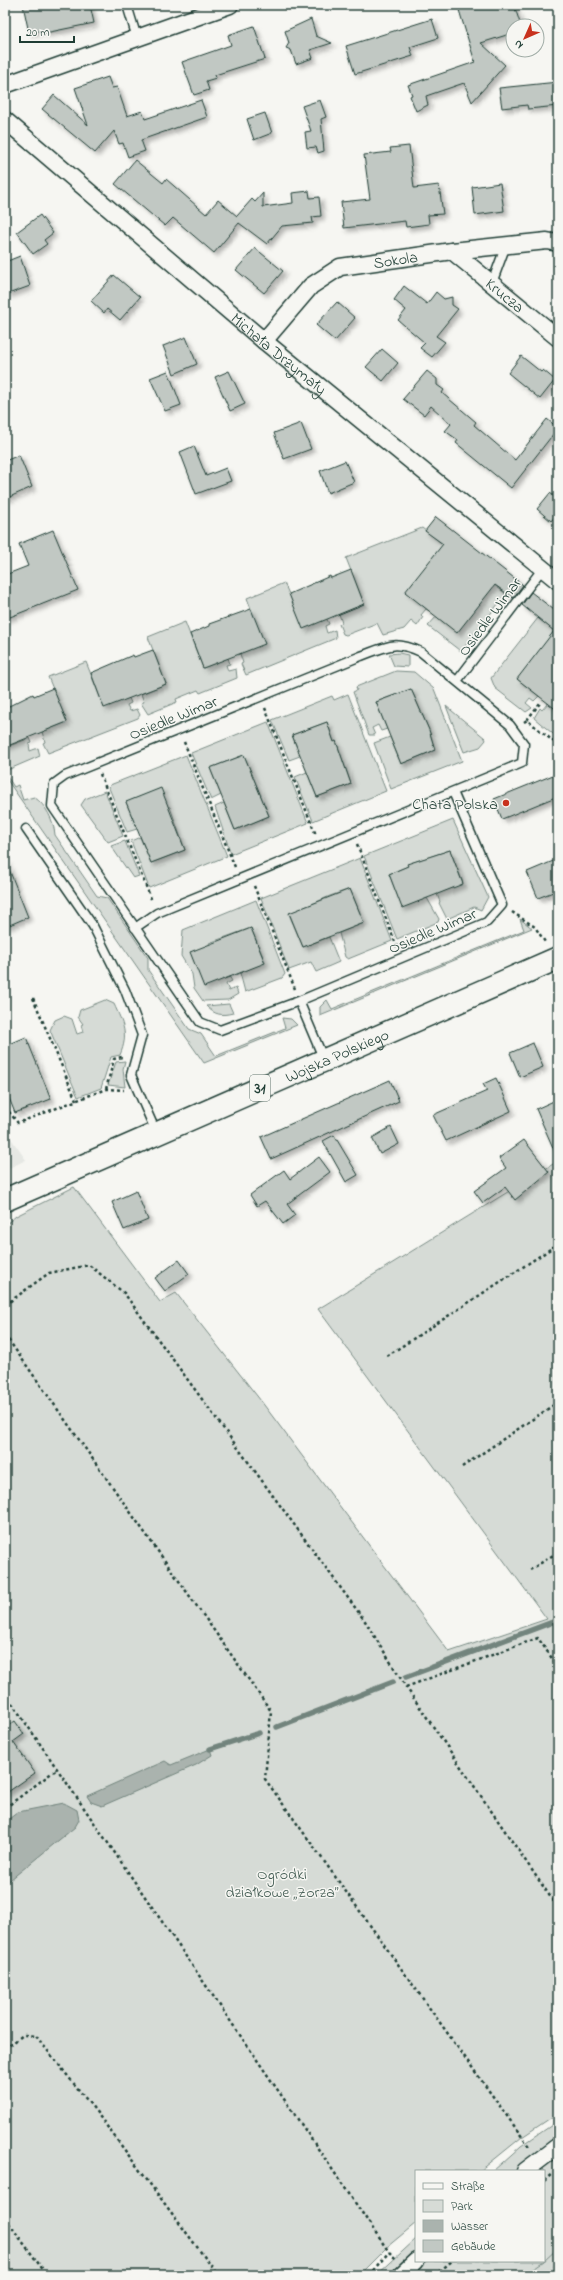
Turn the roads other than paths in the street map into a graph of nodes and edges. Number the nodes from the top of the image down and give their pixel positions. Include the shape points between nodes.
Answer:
1 (127, 5) edge
2 (230, 5) edge
3 (137, 38) junction
4 (5, 85) edge
5 (6, 121) edge
6 (558, 243) edge
7 (506, 245) junction
8 (452, 251) junction
9 (492, 283) junction
10 (558, 338) edge
11 (264, 341) junction
12 (543, 568) junction
13 (558, 581) edge
14 (457, 681) junction
15 (453, 792) junction
16 (26, 829) dead end
17 (136, 928) junction
18 (552, 952) edge
19 (299, 1001) junction
20 (325, 1060) junction
21 (157, 1133) junction
22 (5, 1200) edge
23 (558, 2146) edge
24 (526, 2170) edge

1 - 3 lane
2 - 3 street
3 - 4 street
5 - 11 street, Michała Drzymały
6 - 7 street, Sokola via 547,241
7 - 8 street, Sokola
7 - 9 lane
8 - 9 street, Krucza
8 - 11 street, Sokola via 340,267 311,286
9 - 10 street, Krucza
11 - 12 street, Michała Drzymały
12 - 13 street, Michała Drzymały
12 - 14 lane, Osiedle Wimar
14 - 15 lane, Osiedle Wimar via 513,729 524,744 522,763
14 - 17 lane, Osiedle Wimar via 421,652 404,645 388,646 96,763 65,776 54,784 52,806
15 - 17 lane, Osiedle Wimar via 157,913
15 - 19 lane, Osiedle Wimar via 502,905 487,922
16 - 21 lane via 93,926 125,990 142,1035 132,1075
17 - 19 lane, Osiedle Wimar via 200,1022 220,1030
18 - 20 main road, Wojska Polskiego / 31
19 - 20 lane
20 - 21 main road, Wojska Polskiego / 31
21 - 22 main road, Wojska Polskiego / 31
23 - 24 street

